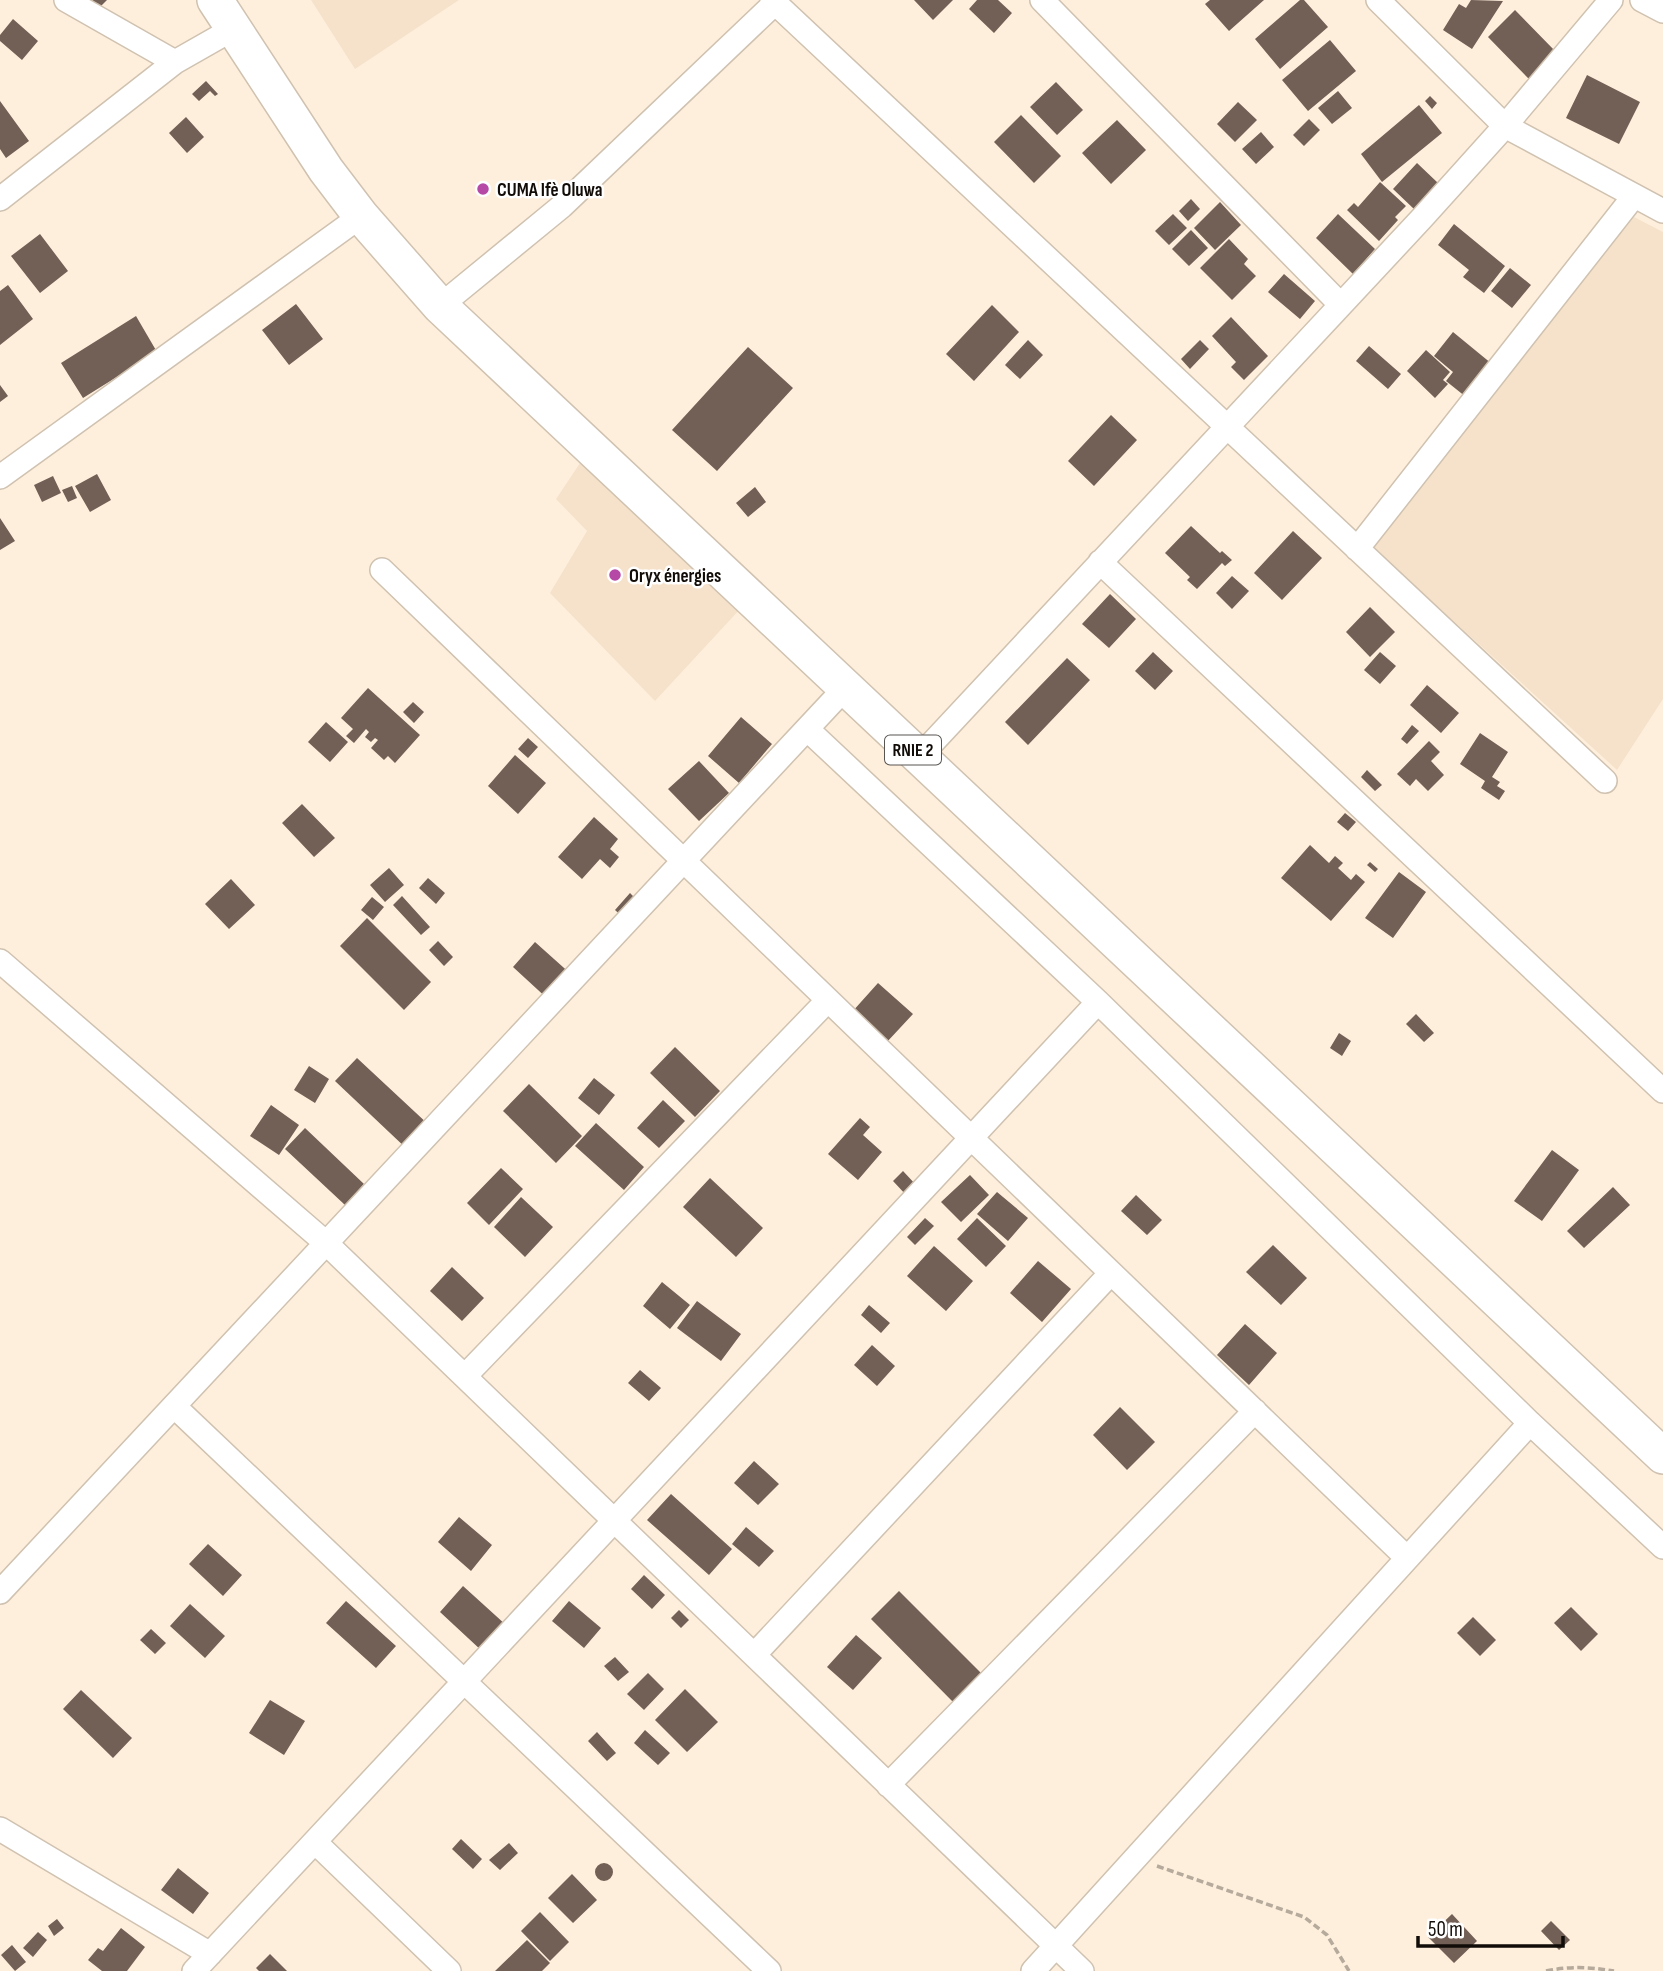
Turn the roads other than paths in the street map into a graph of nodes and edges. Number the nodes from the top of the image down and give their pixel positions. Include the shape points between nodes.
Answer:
1 (66, 0) edge
2 (215, 0) edge
3 (1042, 0) edge
4 (1378, 0) edge
5 (1611, 0) edge
6 (1642, 0) edge
7 (774, 1) edge
8 (1663, 11) edge
9 (233, 29) junction
10 (175, 62) junction
11 (1505, 126) junction
12 (1634, 196) junction
13 (0, 199) edge
14 (1663, 211) edge
15 (361, 216) junction
16 (1340, 304) junction
17 (440, 306) junction
18 (1227, 426) junction
19 (0, 477) edge
20 (1357, 548) junction
21 (1100, 562) junction
22 (382, 570) dead end
23 (846, 687) junction
24 (807, 729) junction
25 (920, 756) junction
26 (1605, 780) dead end
27 (684, 861) junction
28 (0, 961) edge
29 (828, 1000) junction
30 (1098, 1002) junction
31 (1663, 1091) edge
32 (971, 1138) junction
33 (326, 1243) junction
34 (1111, 1273) junction
35 (465, 1376) junction
36 (174, 1406) junction
37 (1255, 1411) junction
38 (1530, 1423) junction
39 (1663, 1456) edge
40 (614, 1520) junction
41 (1663, 1546) edge
42 (1407, 1558) junction
43 (0, 1592) edge
44 (754, 1655) junction
45 (464, 1682) junction
46 (888, 1785) junction
47 (0, 1829) edge
48 (314, 1842) junction
49 (1056, 1946) junction
50 (202, 1963) edge
51 (449, 1971) edge
52 (769, 1971) edge
53 (1033, 1971) edge
54 (1082, 1971) edge

1 - 10 street
2 - 9 main road, RNIE 2
3 - 16 street
4 - 11 street
5 - 11 street
6 - 8 street
7 - 17 street via 562,206
7 - 18 street
9 - 10 street
9 - 15 main road, RNIE 2
10 - 13 street
11 - 12 street
11 - 16 street
12 - 14 street
12 - 20 street
15 - 17 main road, RNIE 2
15 - 19 street
16 - 18 street
17 - 23 main road, RNIE 2
18 - 20 street
18 - 21 street
20 - 26 street
21 - 25 street
21 - 31 street
22 - 27 street
23 - 24 street
23 - 25 main road, RNIE 2
24 - 27 street
24 - 30 street
25 - 39 main road, RNIE 2
27 - 29 street
27 - 33 street
28 - 33 street
29 - 32 street
29 - 35 street
30 - 32 street
30 - 38 street
32 - 34 street
32 - 40 street
33 - 35 street
33 - 36 street
34 - 37 street
34 - 44 street
35 - 40 street
36 - 43 street
36 - 45 street
37 - 42 street
37 - 46 street
38 - 41 street
38 - 42 street
40 - 44 street
40 - 45 street
42 - 49 street
44 - 46 street
45 - 48 street
45 - 52 street
46 - 49 street
47 - 50 street
48 - 50 street
48 - 51 street
49 - 53 street
49 - 54 street

